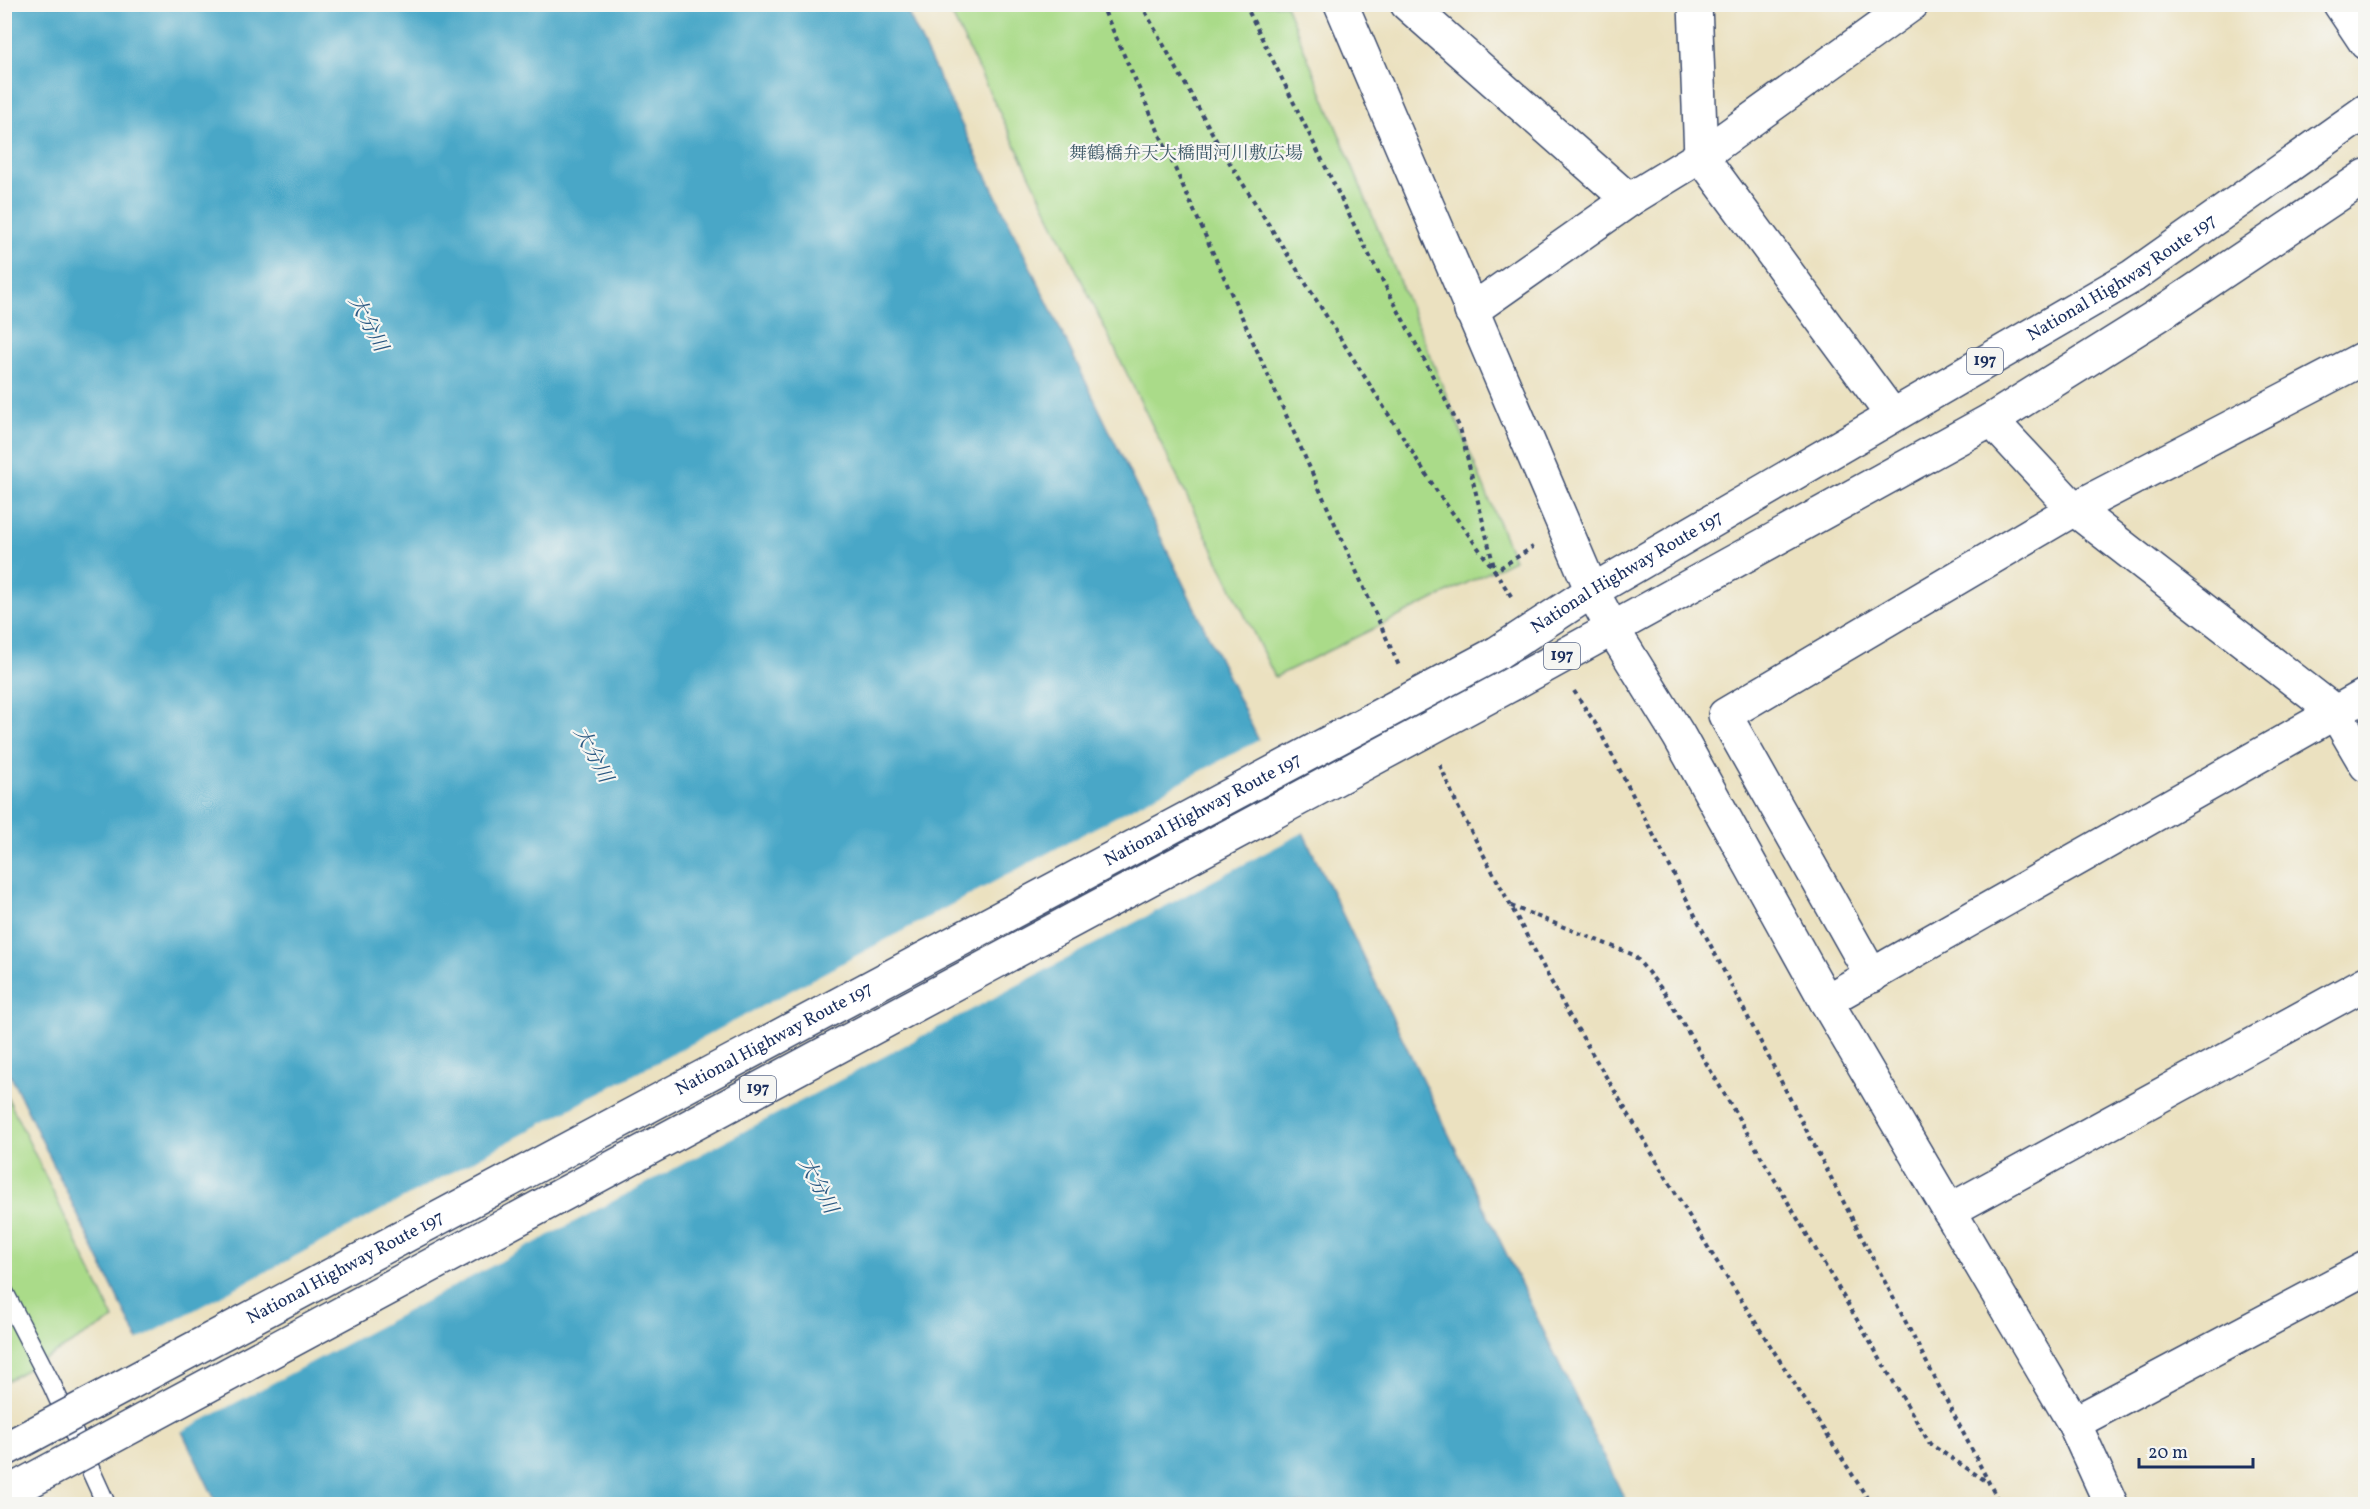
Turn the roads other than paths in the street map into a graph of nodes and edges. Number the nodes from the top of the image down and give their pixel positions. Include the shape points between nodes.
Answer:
1 (1341, 4) edge
2 (1407, 4) edge
3 (1695, 4) edge
4 (1912, 4) edge
5 (2340, 4) edge
6 (2366, 43) edge
7 (2366, 111) edge
8 (1701, 156) junction
9 (2366, 176) edge
10 (1629, 200) junction
11 (1471, 311) junction
12 (2366, 357) edge
13 (1892, 415) junction
14 (1991, 420) junction
15 (2074, 509) junction
16 (1592, 591) junction
17 (1612, 628) junction
18 (2366, 695) edge
19 (2335, 712) junction
20 (2366, 765) edge
21 (1872, 976) junction
22 (2366, 983) edge
23 (1826, 1001) junction
24 (1950, 1211) junction
25 (2366, 1268) edge
26 (4, 1292) edge
27 (2074, 1423) junction
28 (4, 1450) edge
29 (4, 1495) edge
30 (106, 1504) edge
31 (2111, 1504) edge

1 - 11 main road
2 - 10 main road
3 - 8 main road
4 - 8 main road
5 - 6 main road
7 - 13 main road, National Highway Route 197 / 197 via 2133,276
8 - 10 main road
8 - 13 main road
9 - 14 main road, National Highway Route 197 / 197 via 2157,316
10 - 11 main road
11 - 16 main road
12 - 15 main road
13 - 16 main road, National Highway Route 197 / 197
14 - 15 main road
14 - 17 main road, National Highway Route 197 / 197
15 - 19 main road
15 - 21 main road via 1725,715
16 - 17 main road
16 - 28 main road, National Highway Route 197 / 197, bridge via 1497,653
17 - 23 main road via 1678,736
17 - 29 main road, National Highway Route 197 / 197, bridge
18 - 19 main road
19 - 20 main road
19 - 21 main road
21 - 23 main road
22 - 24 main road
23 - 24 main road
24 - 27 main road
25 - 27 main road
26 - 30 lane
27 - 31 main road

